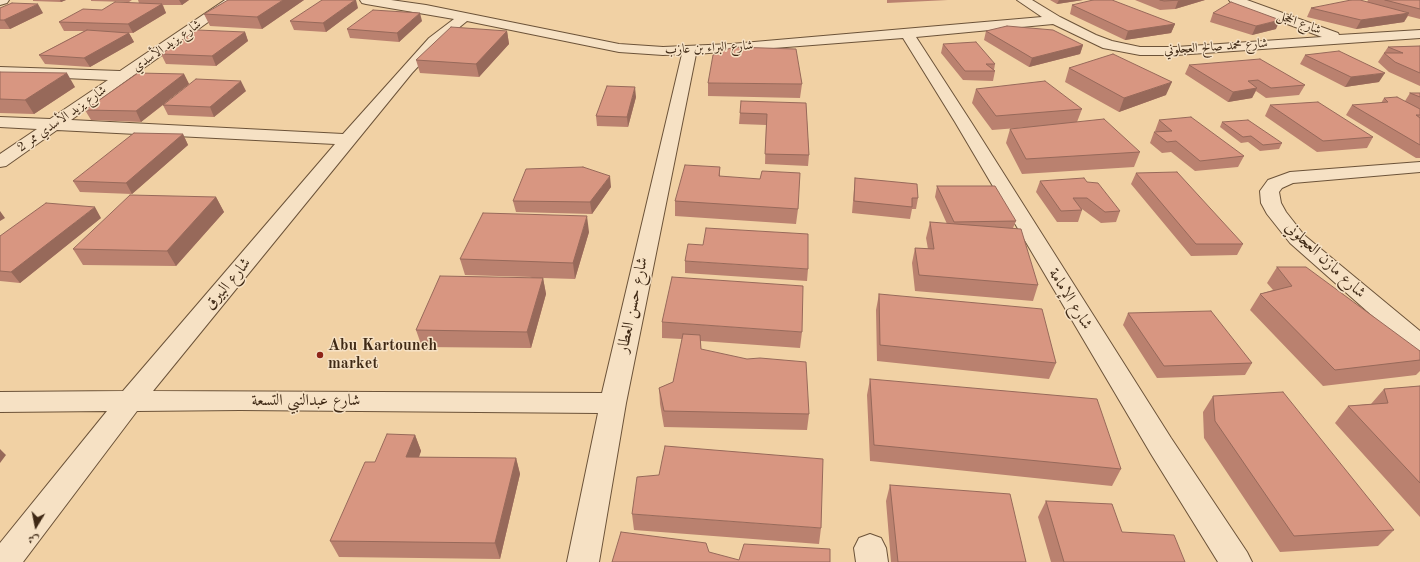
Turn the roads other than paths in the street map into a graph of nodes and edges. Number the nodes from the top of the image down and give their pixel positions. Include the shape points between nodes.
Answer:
1 (3, 0) edge
2 (233, 0) edge
3 (366, 0) edge
4 (1023, 0) edge
5 (1235, 0) edge
6 (0, 2) edge
7 (430, 4) edge
8 (464, 17) junction
9 (1055, 20) junction
10 (907, 34) junction
11 (1420, 34) edge
12 (1340, 38) junction
13 (690, 50) junction
14 (0, 71) edge
15 (124, 76) junction
16 (0, 122) edge
17 (55, 124) junction
18 (348, 139) junction
19 (0, 162) edge
20 (1420, 167) edge
21 (1420, 344) edge
22 (130, 401) junction
23 (0, 402) edge
24 (613, 402) junction
25 (4, 562) edge
26 (583, 562) edge
27 (1236, 562) edge

1 - 6 street
2 - 15 street, شارع يزيد الأسدي
3 - 7 street, شارع البراء بن عازب
4 - 9 street, شارع محمد صالح العجلوني
5 - 12 street, شارع الحجل
7 - 8 street, شارع البراء بن عازب
8 - 13 street, شارع البراء بن عازب via 619,48
8 - 18 street, شارع البيرق via 434,41
9 - 10 street, شارع البراء بن عازب
9 - 12 street, شارع محمد صالح العجلوني via 1108,45 1140,51 1176,51
10 - 13 street, شارع البراء بن عازب
10 - 27 street, شارع الإمامة via 1161,446
11 - 12 street, شارع محمد صالح العجلوني
13 - 24 street, شارع حسن العطار
14 - 15 street, شارع يزيد الأسدي
15 - 17 street, شارع يزيد الأسدي ممر 2
16 - 17 street
17 - 18 street
17 - 19 street, شارع يزيد الأسدي ممر 2
18 - 22 street, شارع البيرق
20 - 21 street, شارع مازن العجلوني via 1290,178 1275,184 1269,191 1271,202 1278,214 1297,238
22 - 23 street, شارع عبدالنبي التسعة
22 - 24 street, شارع عبدالنبي التسعة
22 - 25 street, شارع البيرق
24 - 26 street, شارع حسن العطار

